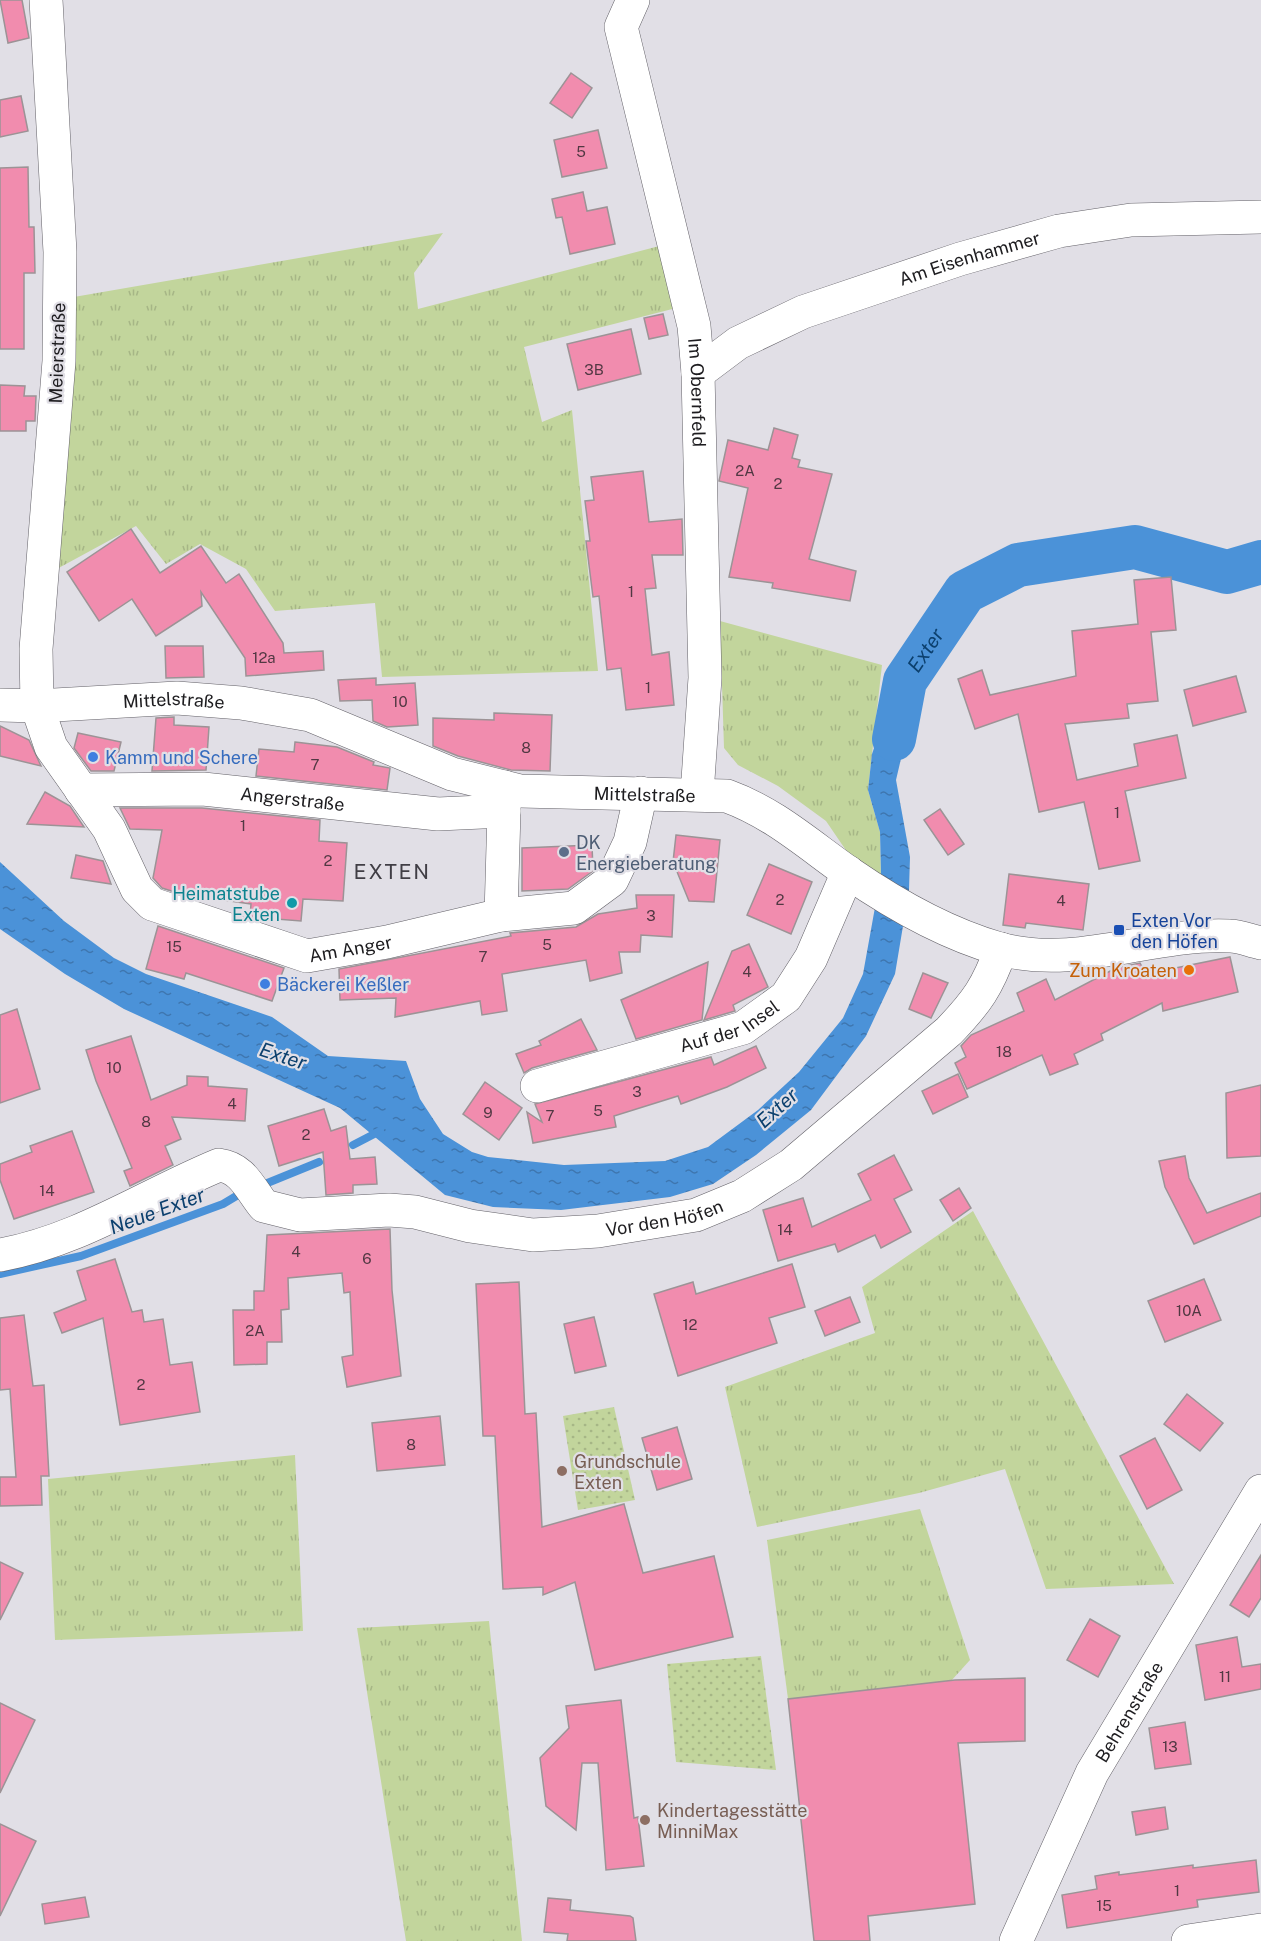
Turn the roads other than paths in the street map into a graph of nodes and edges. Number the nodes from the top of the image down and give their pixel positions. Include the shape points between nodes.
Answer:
1 (46, 0) edge
2 (633, 0) edge
3 (1261, 217) edge
4 (698, 373) junction
5 (0, 705) edge
6 (37, 706) junction
7 (81, 790) junction
8 (641, 793) junction
9 (697, 794) junction
10 (504, 799) junction
11 (850, 874) junction
12 (501, 915) junction
13 (1261, 943) edge
14 (1001, 949) junction
15 (537, 1086) dead end
16 (0, 1255) edge
17 (1261, 1491) edge
18 (1261, 1930) edge
19 (1017, 1941) edge
20 (1188, 1941) edge

1 - 6 street, Meierstraße via 60,252 59,361 36,649
2 - 4 street, Im Obernfeld via 621,27 694,326
3 - 4 street, Am Eisenhammer via 1131,220 1037,237 803,312 738,343
4 - 9 street, Im Obernfeld via 705,678
5 - 6 street, Mittelstraße
6 - 7 street, Am Anger via 51,747
6 - 10 street, Mittelstraße via 177,699 310,715
7 - 10 street, Angerstraße via 203,789 438,814
7 - 12 street, Am Anger via 109,829 137,889 152,904 307,956
8 - 9 street, Mittelstraße
8 - 10 street, Mittelstraße via 520,791
8 - 12 street, Am Anger via 630,843 612,880 574,908
9 - 11 street, Mittelstraße via 727,796 750,805 795,832
10 - 12 street
11 - 14 street, Mittelstraße via 919,914
11 - 15 street, Auf der Insel via 811,958 786,997 743,1028
13 - 14 street, Mittelstraße via 1231,936 1048,957
14 - 16 street, Vor den Höfen via 989,982 950,1031 791,1165 742,1196 696,1215 598,1231 533,1235 470,1226 415,1212 300,1215 270,1209 231,1167 219,1165 65,1238
17 - 19 street, Behrenstraße via 1092,1773
18 - 20 street

